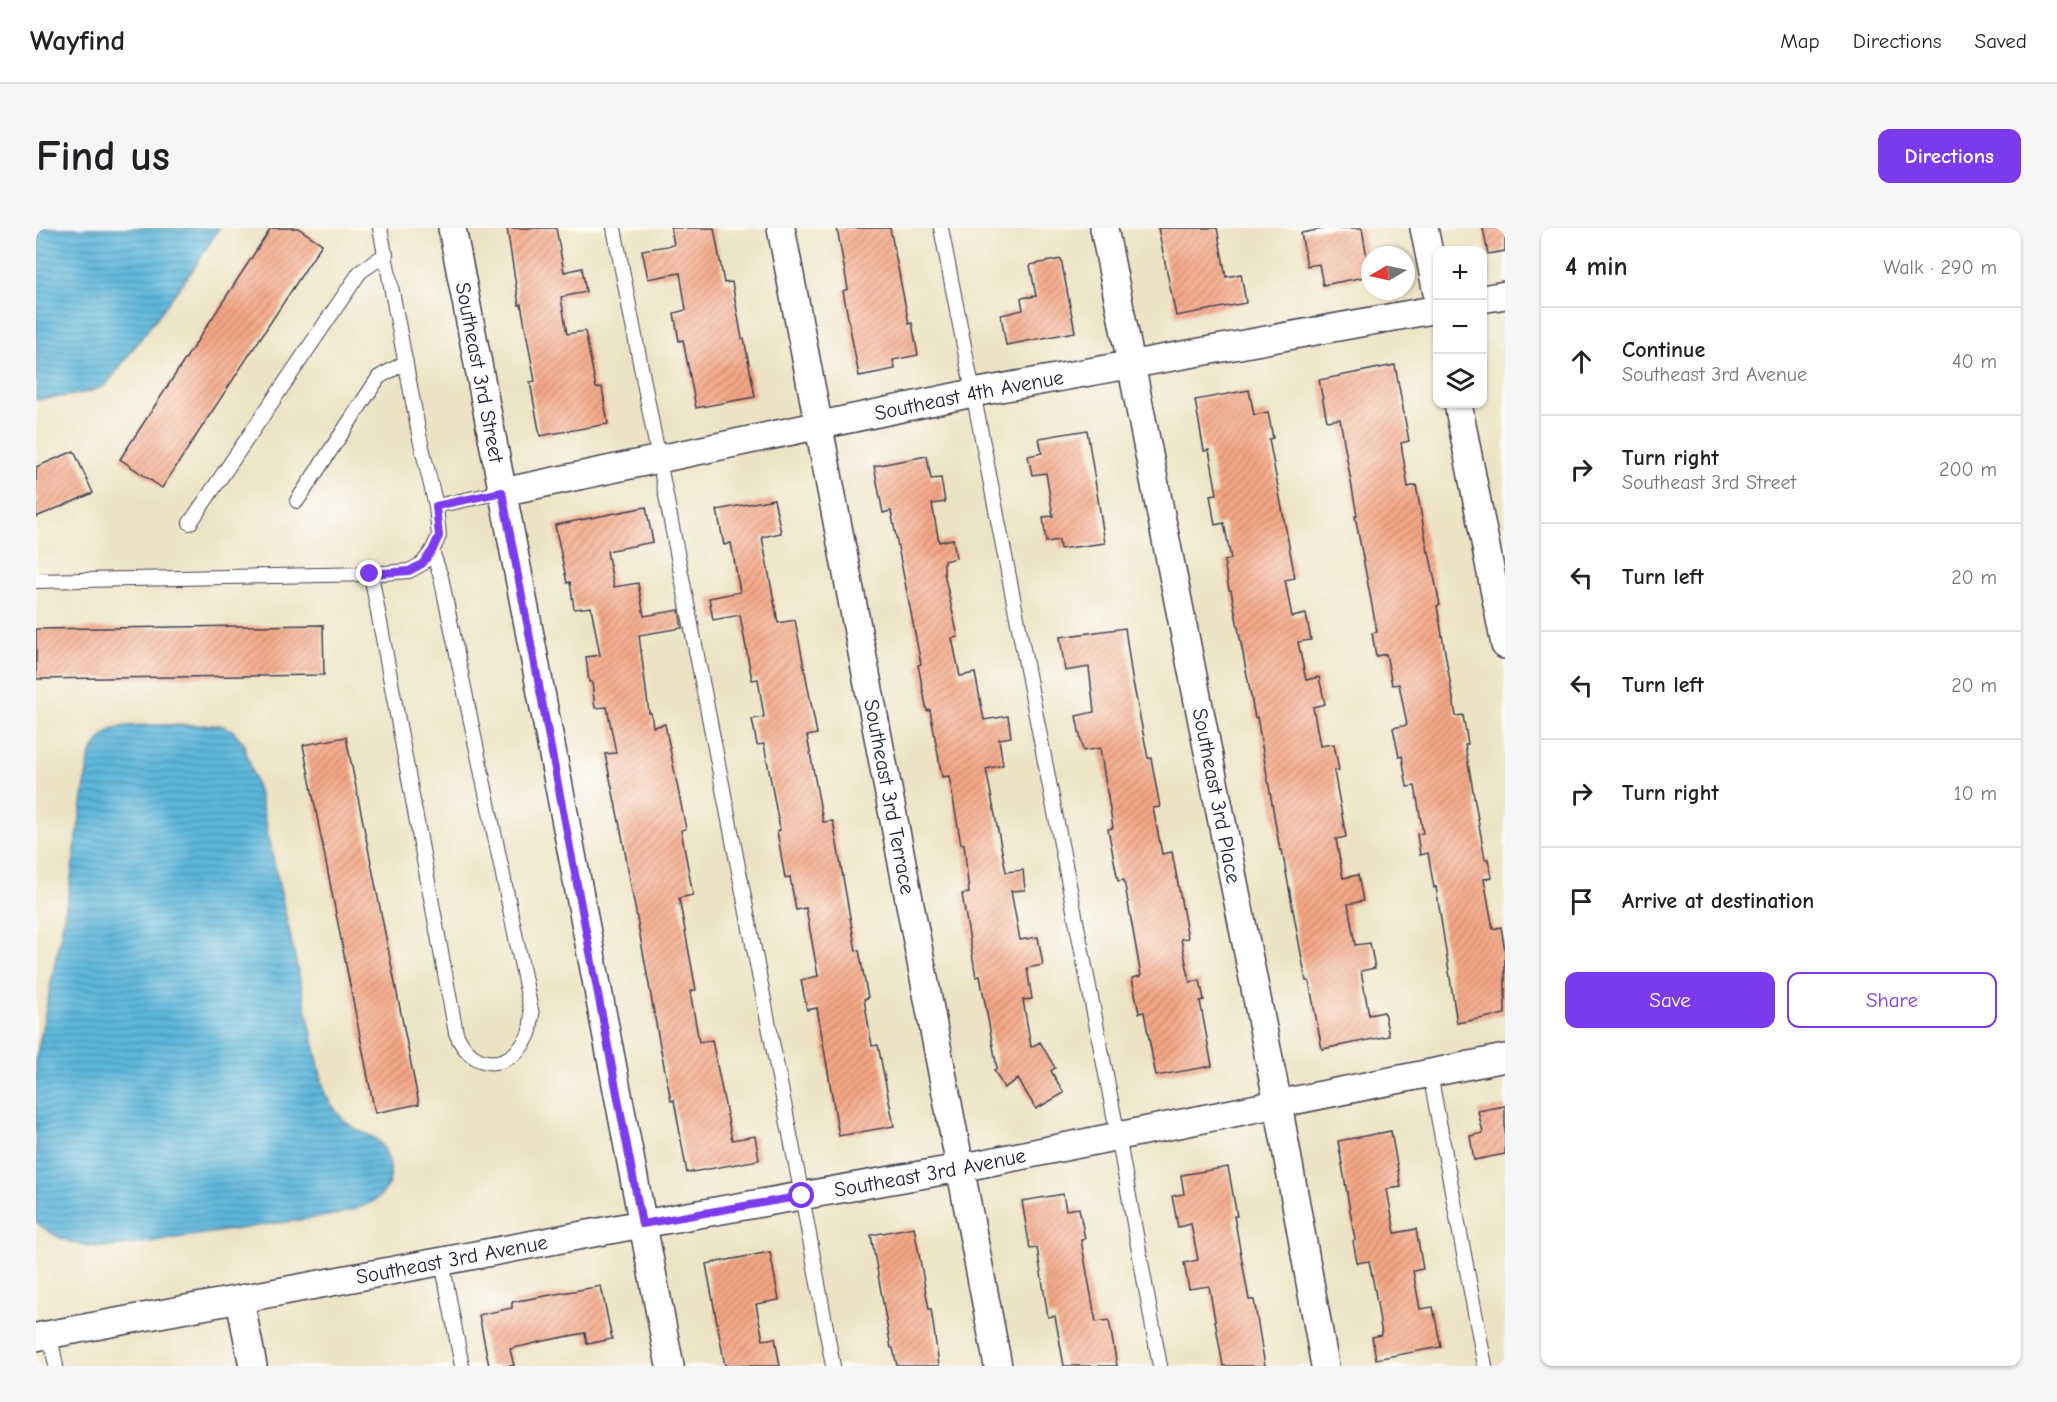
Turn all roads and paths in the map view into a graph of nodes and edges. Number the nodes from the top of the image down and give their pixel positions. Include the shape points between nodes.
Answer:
1 (380, 228) edge
2 (452, 228) edge
3 (614, 228) edge
4 (782, 228) edge
5 (941, 228) edge
6 (1104, 228) edge
7 (1424, 228) edge
8 (386, 254) junction
9 (1433, 276) edge
10 (1505, 295) edge
11 (1487, 298) edge
12 (1433, 310) edge
13 (406, 362) junction
14 (1130, 364) junction
15 (973, 393) junction
16 (1459, 408) edge
17 (819, 424) junction
18 (659, 458) junction
19 (502, 492) junction
20 (297, 501) dead end
21 (436, 506) junction
22 (190, 523) dead end
23 (432, 551) junction
24 (370, 574) junction
25 (36, 581) edge
26 (1505, 645) edge
27 (1505, 1058) edge
28 (1430, 1074) junction
29 (1278, 1104) junction
30 (1118, 1136) junction
31 (960, 1168) junction
32 (802, 1196) junction
33 (642, 1224) junction
34 (442, 1262) junction
35 (240, 1300) junction
36 (43, 1336) edge
37 (56, 1366) edge
38 (253, 1366) edge
39 (462, 1366) edge
40 (669, 1366) edge
41 (833, 1366) edge
42 (998, 1366) edge
43 (1160, 1366) edge
44 (1325, 1366) edge
45 (1485, 1366) edge

1 - 8 lane
2 - 19 street, Southeast 3rd Street
3 - 18 lane
4 - 17 street, Southeast 3rd Terrace
5 - 15 lane
6 - 14 street, Southeast 3rd Place
7 - 9 street
8 - 13 lane
8 - 22 lane via 360,272
10 - 11 street
12 - 14 street, Southeast 4th Avenue
13 - 20 lane via 379,377
13 - 21 lane
14 - 15 street, Southeast 4th Avenue
14 - 29 street, Southeast 3rd Place
15 - 17 street, Southeast 4th Avenue
15 - 30 lane
16 - 26 street
17 - 18 street, Southeast 4th Avenue
17 - 31 street, Southeast 3rd Terrace
18 - 19 street, Southeast 4th Avenue
18 - 32 lane
19 - 21 lane
19 - 33 street, Southeast 3rd Street
21 - 23 lane via 439,536
23 - 24 lane via 422,564 409,571
23 - 24 lane via 441,577 532,1016 530,1032 520,1048 505,1060 488,1063 471,1057 456,1033
24 - 25 lane
27 - 28 street, Southeast 3rd Avenue
28 - 29 street, Southeast 3rd Avenue
28 - 45 lane
29 - 30 street, Southeast 3rd Avenue
29 - 44 street, Southeast 3rd Place
30 - 31 street, Southeast 3rd Avenue
30 - 43 lane
31 - 32 street, Southeast 3rd Avenue
31 - 42 street, Southeast 3rd Terrace
32 - 33 street, Southeast 3rd Avenue
32 - 41 lane
33 - 34 street, Southeast 3rd Avenue
33 - 40 street, Southeast 3rd Street
34 - 35 street, Southeast 3rd Avenue
34 - 39 lane
35 - 36 street, Southeast 3rd Avenue
35 - 38 street
36 - 37 lane

